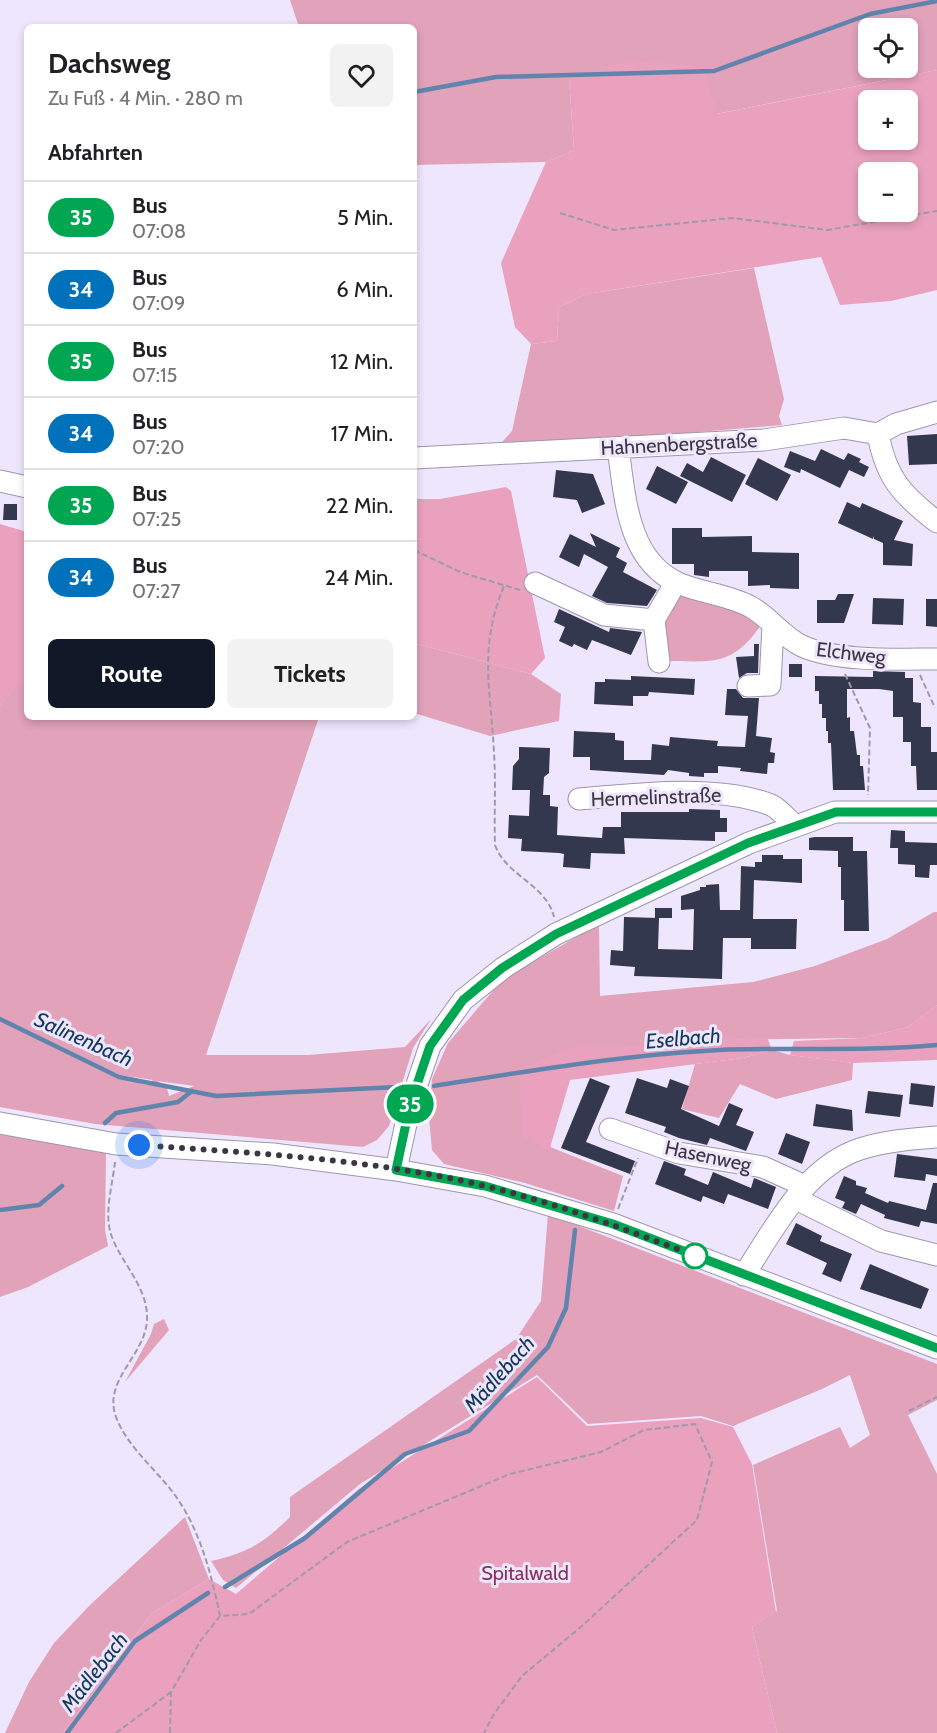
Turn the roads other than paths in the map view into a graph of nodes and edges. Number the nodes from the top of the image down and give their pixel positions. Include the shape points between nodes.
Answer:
1 (937, 412) edge
2 (878, 434) junction
3 (618, 448) junction
4 (417, 458) edge
5 (0, 481) edge
6 (24, 487) edge
7 (937, 522) edge
8 (676, 582) junction
9 (535, 583) road end
10 (654, 620) junction
11 (773, 624) junction
12 (937, 659) edge
13 (659, 662) dead end
14 (748, 686) dead end
15 (579, 799) dead end
16 (937, 812) edge
17 (795, 826) junction
18 (0, 1123) edge
19 (610, 1129) dead end
20 (937, 1137) edge
21 (396, 1170) junction
22 (800, 1193) junction
23 (937, 1255) edge
24 (744, 1275) junction
25 (937, 1348) edge

1 - 2 street via 896,424
2 - 3 street, Hahnenbergstraße via 844,428 764,440
2 - 7 street via 883,461 899,490
3 - 4 street, Hahnenbergstraße
3 - 8 street, Elchweg via 634,534 651,565
5 - 6 street
8 - 10 street
8 - 11 street, Elchweg via 751,607
9 - 10 street via 604,615
10 - 13 street
11 - 12 street, Elchweg via 801,646 836,654
11 - 14 street via 771,685
15 - 17 street, Hermelinstraße via 634,794 731,794 773,806
16 - 17 street via 836,812
17 - 21 street via 748,843 556,934 502,968 463,1000 430,1046 410,1105
18 - 21 street via 116,1143 273,1154
19 - 22 street, Hasenweg via 679,1153 764,1167
20 - 22 street via 858,1149 837,1160
21 - 24 street via 485,1186 613,1224
22 - 23 street, Hasenweg via 881,1241
22 - 24 street
24 - 25 street

